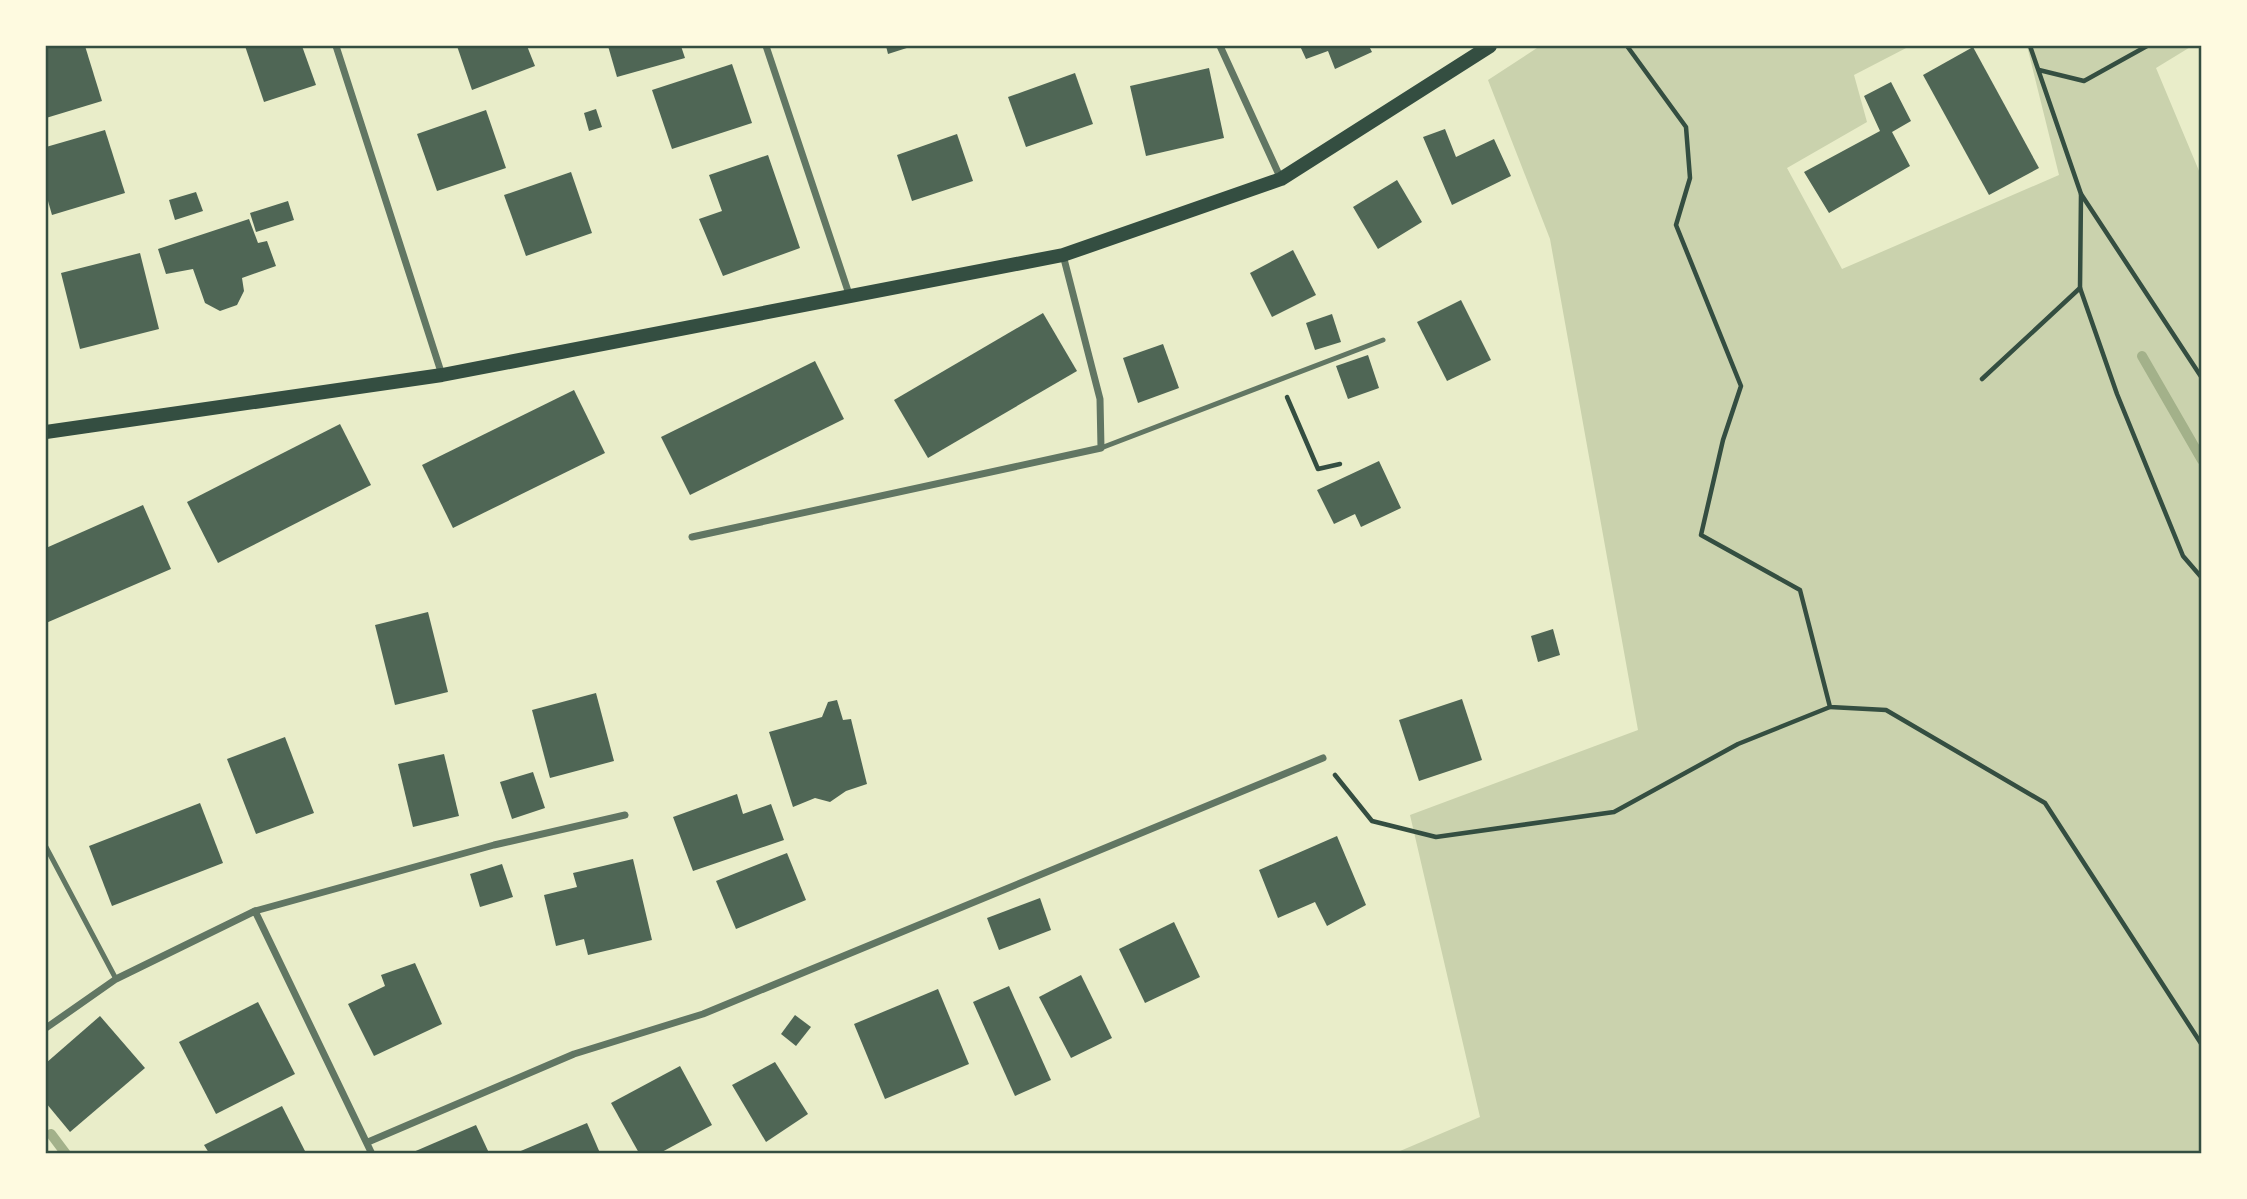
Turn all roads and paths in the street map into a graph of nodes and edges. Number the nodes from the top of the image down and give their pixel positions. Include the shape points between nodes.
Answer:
1 (336, 46) edge
2 (766, 46) edge
3 (1220, 46) edge
4 (1490, 46) edge
5 (1627, 46) edge
6 (2030, 46) edge
7 (2147, 46) edge
8 (2038, 70) junction
9 (1281, 179) junction
10 (2081, 194) junction
11 (1063, 256) junction
12 (2080, 288) junction
13 (850, 297) junction
14 (1383, 340) dead end
15 (442, 375) junction
16 (2202, 378) edge
17 (1982, 379) dead end
18 (1280, 380) junction
19 (46, 432) edge
20 (1101, 447) junction
21 (1340, 464) dead end
22 (692, 537) dead end
23 (2202, 578) edge
24 (1830, 708) junction
25 (1323, 758) joint
26 (625, 815) dead end
27 (46, 847) edge
28 (255, 911) junction
29 (117, 978) junction
30 (46, 1028) edge
31 (2202, 1045) edge
32 (368, 1142) junction
33 (372, 1153) edge

1 - 15 street
2 - 13 street
3 - 9 street
4 - 9 main road
5 - 24 path via 1686,127 1690,178 1676,225 1741,386 1701,535 1800,590
6 - 8 path
7 - 8 path via 2084,81
8 - 10 path
9 - 11 main road
10 - 12 path
10 - 16 path
11 - 13 main road
11 - 20 street via 1100,400
12 - 17 path
12 - 23 path via 2183,556
13 - 15 main road
14 - 18 lane
15 - 19 main road
18 - 20 lane
18 - 21 path via 1318,469
20 - 22 street
24 - 25 path via 1738,744 1614,812 1436,837 1372,821
24 - 31 path via 1886,710 2045,803
25 - 32 street via 703,1014 574,1055
26 - 28 street via 494,845
27 - 29 lane
28 - 29 street
28 - 32 street
29 - 30 street
32 - 33 street

